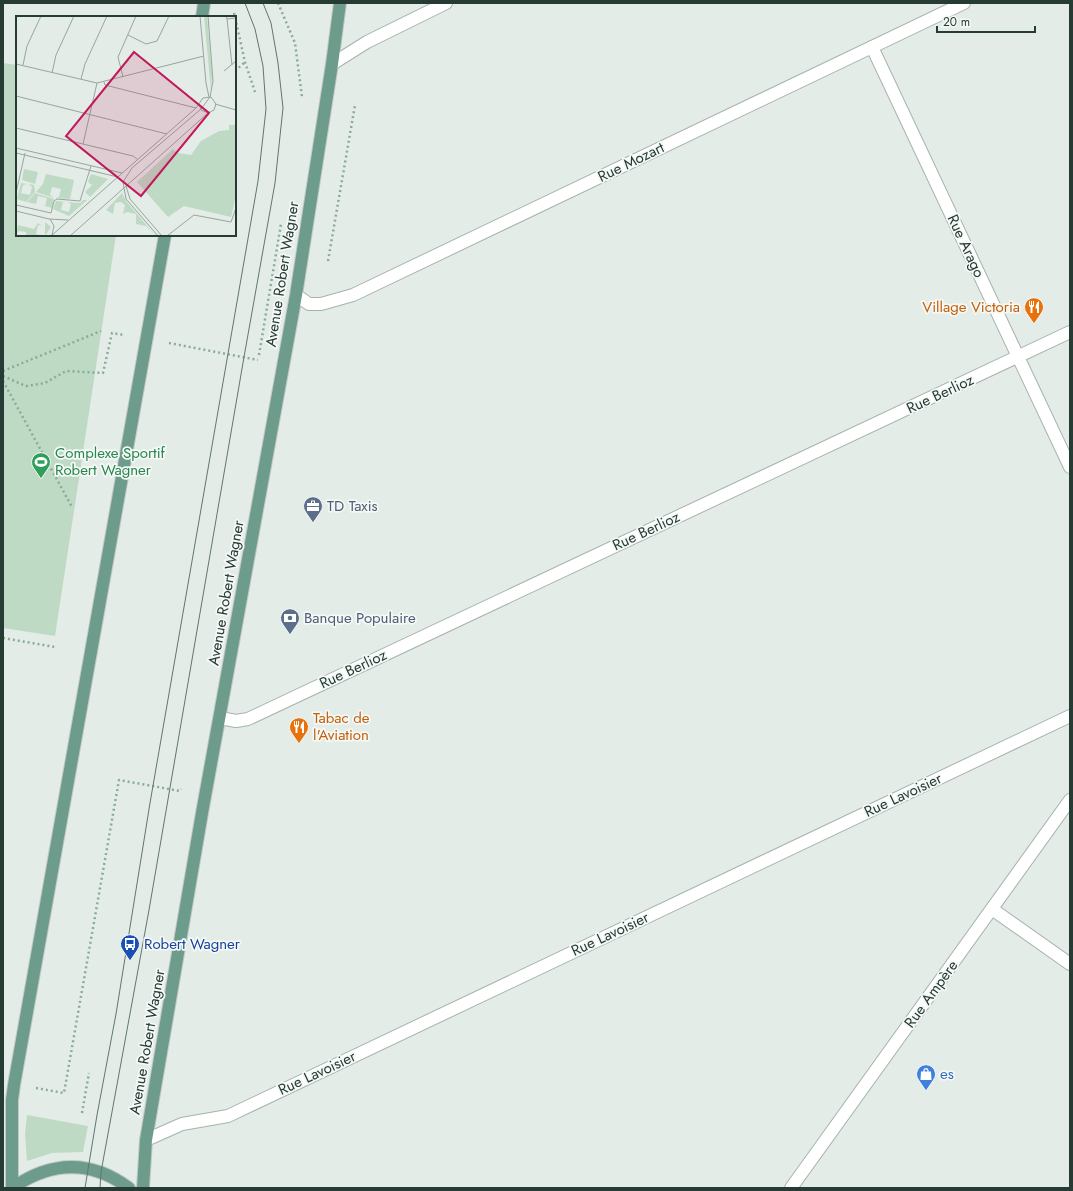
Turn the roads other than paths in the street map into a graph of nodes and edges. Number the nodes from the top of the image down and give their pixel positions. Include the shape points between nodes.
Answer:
1 (204, 3) edge
2 (340, 3) edge
3 (446, 3) edge
4 (964, 3) edge
5 (202, 16) edge
6 (872, 47) junction
7 (332, 64) junction
8 (165, 236) edge
9 (296, 295) junction
10 (1070, 332) edge
11 (1018, 357) junction
12 (1070, 467) edge
13 (1070, 716) edge
14 (220, 718) junction
15 (1070, 800) edge
16 (992, 909) junction
17 (1070, 964) edge
18 (146, 1140) junction
19 (12, 1188) edge
20 (129, 1188) edge
21 (143, 1188) edge
22 (791, 1188) edge

1 - 5 main road
2 - 7 main road, Avenue Robert Wagner
3 - 7 street via 367,42
4 - 6 street, Rue Mozart
6 - 9 street, Rue Mozart via 353,295 321,304 309,304
6 - 11 street, Rue Arago
7 - 9 main road, Avenue Robert Wagner
8 - 19 main road via 14,1085
9 - 14 main road, Avenue Robert Wagner
10 - 11 street, Rue Berlioz
11 - 12 street, Rue Arago
11 - 14 street, Rue Berlioz via 248,719 236,721
13 - 18 street, Rue Lavoisier via 228,1116 182,1124
14 - 18 main road, Avenue Robert Wagner
15 - 16 street, Rue Ampère
16 - 17 street
16 - 22 street, Rue Ampère
18 - 21 main road, Avenue Robert Wagner
19 - 20 main road via 29,1177 67,1166 101,1172

